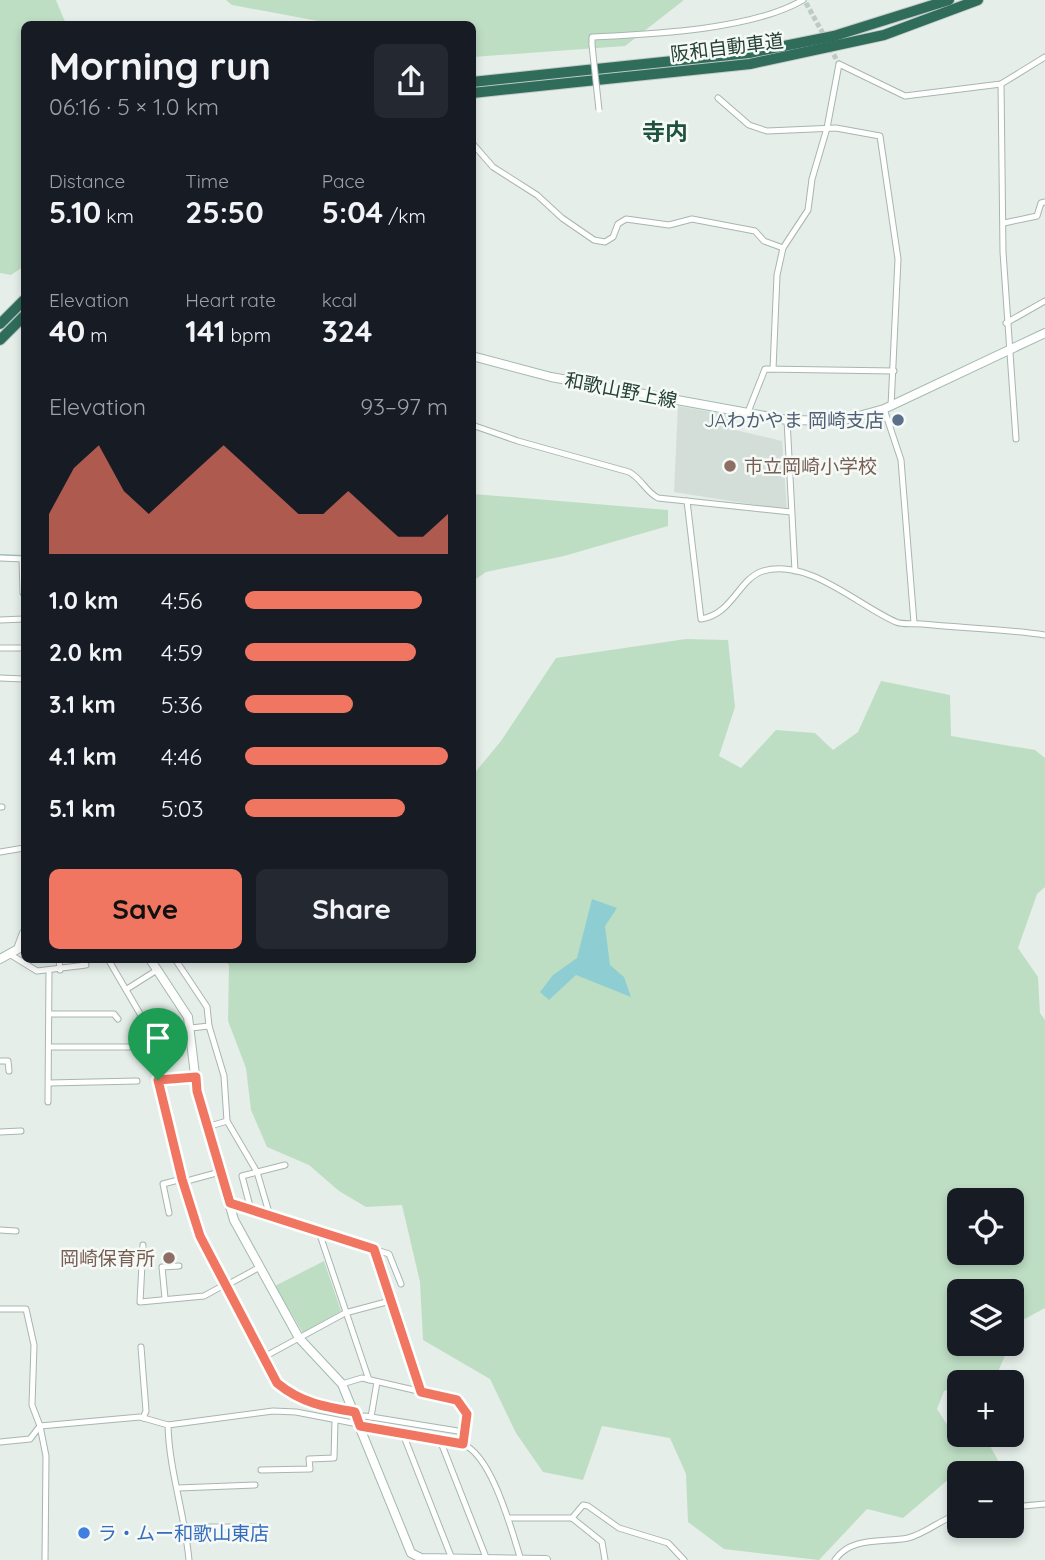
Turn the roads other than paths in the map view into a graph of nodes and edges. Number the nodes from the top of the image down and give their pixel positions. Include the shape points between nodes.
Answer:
1 (949, 0) edge
2 (978, 0) edge
3 (804, 1) edge
4 (1045, 57) edge
5 (476, 82) edge
6 (1001, 84) junction
7 (476, 93) edge
8 (718, 98) dead end
9 (599, 110) dead end
10 (827, 128) junction
11 (476, 148) edge
12 (1045, 202) edge
13 (1004, 223) junction
14 (783, 248) junction
15 (1045, 300) edge
16 (21, 303) edge
17 (21, 319) edge
18 (1006, 323) junction
19 (0, 324) edge
20 (1045, 332) edge
21 (0, 340) edge
22 (1008, 350) junction
23 (476, 357) edge
24 (773, 369) junction
25 (894, 371) junction
26 (887, 408) junction
27 (748, 412) junction
28 (788, 420) junction
29 (476, 426) edge
30 (1016, 439) dead end
31 (688, 501) junction
32 (790, 512) junction
33 (0, 558) edge
34 (21, 559) edge
35 (795, 571) junction
36 (21, 619) edge
37 (0, 620) edge
38 (914, 623) junction
39 (1045, 635) edge
40 (0, 648) edge
41 (21, 648) edge
42 (0, 678) edge
43 (21, 679) edge
44 (21, 848) edge
45 (0, 852) edge
46 (21, 941) edge
47 (11, 955) junction
48 (0, 959) edge
49 (21, 962) edge
50 (22, 963) edge
51 (59, 963) edge
52 (111, 963) edge
53 (153, 963) edge
54 (178, 963) edge
55 (86, 965) dead end
56 (49, 970) junction
57 (60, 970) junction
58 (157, 970) junction
59 (127, 989) junction
60 (49, 1014) junction
61 (117, 1019) dead end
62 (209, 1026) junction
63 (191, 1028) junction
64 (49, 1047) junction
65 (130, 1047) dead end
66 (0, 1061) edge
67 (9, 1071) dead end
68 (196, 1077) junction
69 (158, 1080) junction
70 (136, 1082) dead end
71 (49, 1083) junction
72 (48, 1102) dead end
73 (226, 1121) junction
74 (207, 1126) junction
75 (21, 1131) dead end
76 (0, 1132) edge
77 (285, 1165) dead end
78 (220, 1172) junction
79 (257, 1172) junction
80 (182, 1181) junction
81 (230, 1203) junction
82 (251, 1210) junction
83 (169, 1213) dead end
84 (270, 1216) junction
85 (0, 1230) edge
86 (16, 1231) dead end
87 (319, 1232) junction
88 (143, 1245) dead end
89 (374, 1249) junction
90 (179, 1266) dead end
91 (260, 1267) junction
92 (401, 1284) dead end
93 (226, 1285) junction
94 (165, 1298) junction
95 (390, 1300) junction
96 (0, 1309) edge
97 (345, 1313) junction
98 (299, 1338) junction
99 (141, 1347) dead end
100 (264, 1357) junction
101 (369, 1380) junction
102 (377, 1382) junction
103 (341, 1384) junction
104 (421, 1392) junction
105 (371, 1417) junction
106 (143, 1418) junction
107 (357, 1419) junction
108 (335, 1421) junction
109 (168, 1425) junction
110 (40, 1426) junction
111 (464, 1432) junction
112 (403, 1434) junction
113 (439, 1440) junction
114 (0, 1442) edge
115 (463, 1444) junction
116 (261, 1470) dead end
117 (255, 1485) dead end
118 (178, 1488) junction
119 (1045, 1504) edge
120 (1024, 1506) edge
121 (508, 1518) junction
122 (572, 1518) junction
123 (947, 1520) edge
124 (186, 1527) junction
125 (260, 1527) dead end
126 (413, 1558) edge
127 (452, 1559) edge
128 (45, 1560) edge
129 (189, 1560) edge
130 (487, 1560) edge
131 (521, 1560) edge
132 (545, 1560) edge
133 (605, 1560) edge
134 (684, 1560) edge
135 (835, 1560) edge

1 - 5 highway, 阪和自動車道 via 858,30 748,53
2 - 7 highway, 阪和自動車道 via 884,35 750,64
3 - 9 street, bridge via 781,13 692,28 592,37
4 - 6 street
6 - 10 street via 905,96 839,64
6 - 13 street
8 - 10 street via 749,125 766,131
10 - 14 street via 808,210
10 - 25 street via 880,136 898,259
11 - 14 street via 493,167 594,240 605,242 613,237 618,224 626,219 669,225 692,219 755,231 764,241
12 - 13 street via 1037,216
13 - 18 street
14 - 24 street via 777,275
15 - 18 street
16 - 19 highway
17 - 21 highway
18 - 22 street
20 - 22 street, 和歌山野上線
22 - 26 street, 和歌山野上線
22 - 30 street
23 - 27 street, 和歌山野上線 via 551,377
24 - 25 street
24 - 27 street via 765,369
25 - 26 street
26 - 28 street, 和歌山野上線 via 841,421
26 - 38 street via 901,460
27 - 28 street, 和歌山野上線
28 - 32 street
29 - 31 street via 629,472 639,478 647,493
31 - 32 street
31 - 35 street via 701,619 722,612 764,571
32 - 35 street
33 - 34 street
35 - 38 street via 833,585 898,623
36 - 37 street
38 - 39 street
40 - 41 street
42 - 43 street
44 - 45 street
46 - 47 street
47 - 48 street
47 - 49 street
50 - 56 street via 32,970
51 - 57 street
52 - 59 street
53 - 58 street
54 - 62 street via 206,1007
55 - 57 street
56 - 57 street
56 - 60 street
58 - 59 street
58 - 63 street
59 - 69 street via 153,1036
60 - 61 street via 114,1014
60 - 64 street
62 - 63 street
62 - 73 street via 224,1076
63 - 68 street
64 - 65 street
64 - 71 street
66 - 67 street via 8,1061
68 - 69 street
68 - 74 street
69 - 80 street
70 - 71 street
71 - 72 street
73 - 74 street
73 - 79 street
74 - 78 street
75 - 76 street
77 - 79 street
78 - 80 street
78 - 81 street
79 - 82 street via 242,1176
79 - 84 street
80 - 83 street via 163,1184
80 - 93 street via 200,1236
81 - 82 street
81 - 91 street via 234,1220
82 - 84 street
84 - 87 street
85 - 86 street
87 - 89 street
87 - 97 street
88 - 94 street via 140,1302
89 - 92 street via 391,1257
89 - 95 street
90 - 94 street via 162,1267
91 - 93 street
91 - 98 street
93 - 94 street via 204,1296
93 - 100 street
95 - 97 street
95 - 104 street
96 - 110 street via 26,1310 34,1345 32,1405
97 - 98 street
97 - 101 street
98 - 100 street
98 - 103 street
99 - 106 street
100 - 107 street via 277,1383 290,1394
101 - 102 street
101 - 103 street
102 - 104 street
102 - 105 street
103 - 107 street
104 - 111 street via 457,1400 467,1414
105 - 107 street
105 - 111 street
106 - 109 street
106 - 110 street
107 - 108 street
107 - 112 street
107 - 126 street
108 - 109 street via 273,1411
108 - 116 street via 334,1458 309,1459 310,1469
109 - 118 street
110 - 114 street via 30,1439
110 - 128 street via 46,1456
111 - 115 street
112 - 113 street
112 - 127 street
113 - 115 street
113 - 130 street
115 - 121 street via 489,1473
117 - 118 street
118 - 124 street
119 - 120 street
121 - 122 street
121 - 131 street
122 - 133 street via 602,1542
122 - 134 street via 583,1505 588,1506 620,1528 668,1544
123 - 135 street via 908,1538 860,1543 841,1551
124 - 125 street
124 - 129 street
126 - 127 street
127 - 130 street
130 - 131 street
131 - 132 street

